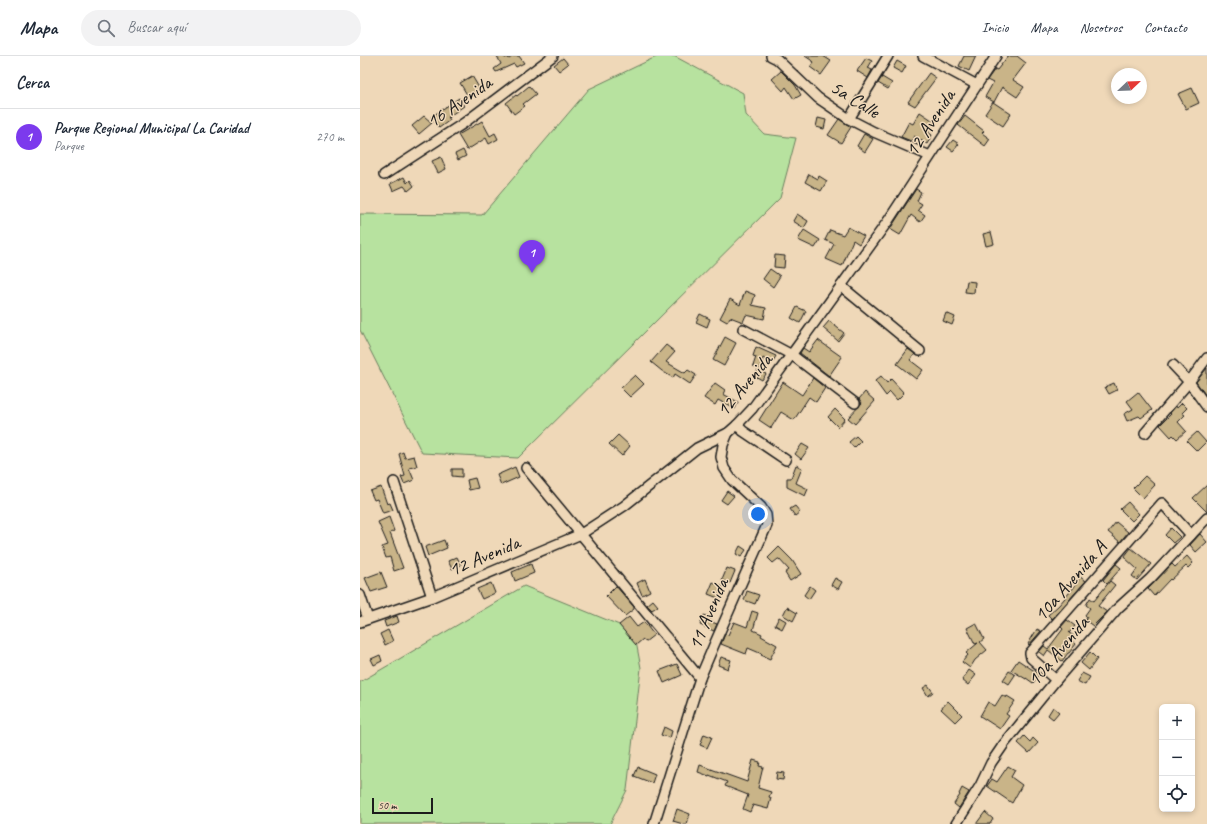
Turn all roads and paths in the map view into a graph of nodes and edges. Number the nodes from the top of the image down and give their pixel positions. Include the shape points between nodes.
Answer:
1 (553, 56) edge
2 (888, 56) edge
3 (923, 56) edge
4 (996, 56) edge
5 (776, 57) edge
6 (977, 85) junction
7 (849, 119) junction
8 (930, 156) junction
9 (384, 175) dead end
10 (841, 286) junction
11 (743, 329) dead end
12 (920, 351) dead end
13 (792, 355) junction
14 (1207, 358) edge
15 (1173, 365) dead end
16 (1190, 382) junction
17 (855, 403) dead end
18 (1207, 407) edge
19 (738, 425) junction
20 (728, 433) junction
21 (1144, 433) dead end
22 (786, 460) dead end
23 (526, 468) dead end
24 (394, 482) dead end
25 (1207, 518) edge
26 (581, 534) junction
27 (1191, 535) junction
28 (360, 595) edge
29 (432, 597) junction
30 (364, 621) edge
31 (700, 678) junction
32 (1056, 680) junction
33 (654, 824) edge
34 (956, 824) edge

1 - 9 street, 16 Avenida via 464,123
2 - 7 street
3 - 6 street
4 - 6 street, 12 Avenida
5 - 7 street, 5a Calle via 818,98
6 - 8 street, 12 Avenida
7 - 8 street, 5a Calle
8 - 10 street, 12 Avenida via 888,221
10 - 12 street
10 - 13 street, 12 Avenida
11 - 13 street
13 - 17 street
13 - 19 street, 12 Avenida
14 - 16 street
15 - 16 street
16 - 18 street
16 - 21 street
19 - 20 street, 12 Avenida
19 - 22 street
20 - 26 street, 12 Avenida via 697,448 624,506
20 - 31 street, 11 Avenida via 721,457 724,468 732,480 762,507 767,525
23 - 26 street
24 - 29 street
25 - 27 street, 10a Avenida
26 - 29 street, 12 Avenida
26 - 31 street
27 - 32 street, 10a Avenida via 1150,579 1118,608
27 - 32 street, 10a Avenida A via 1162,503 1030,653 1031,658
28 - 30 street
29 - 30 street, 12 Avenida
31 - 33 street, 11 Avenida
32 - 34 street, 10a Avenida via 1004,744

